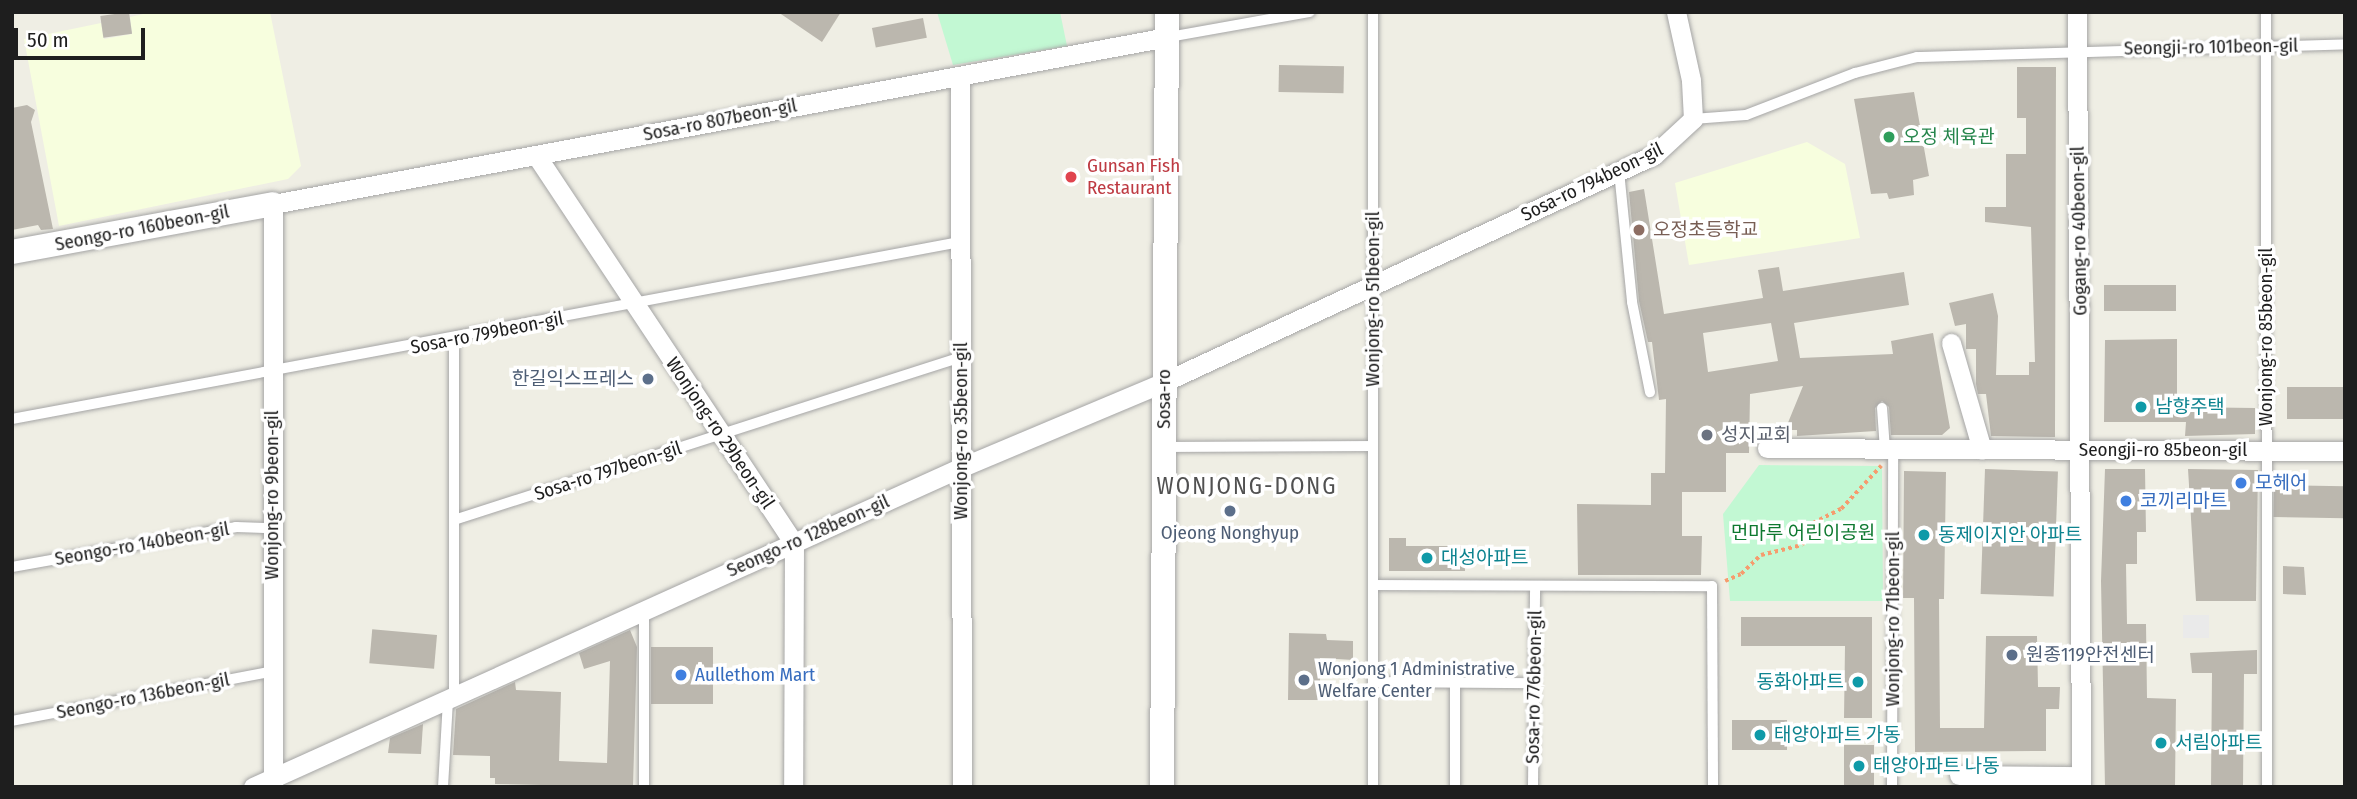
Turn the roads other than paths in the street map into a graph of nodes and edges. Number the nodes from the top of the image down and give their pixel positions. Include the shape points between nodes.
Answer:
1 (1167, 12) edge
2 (1310, 12) edge
3 (1373, 12) edge
4 (1676, 12) edge
5 (2077, 12) edge
6 (2266, 12) edge
7 (1167, 37) junction
8 (2345, 44) edge
9 (2266, 46) junction
10 (2077, 50) junction
11 (960, 76) junction
12 (1693, 119) junction
13 (536, 155) junction
14 (1619, 171) junction
15 (273, 204) junction
16 (960, 242) junction
17 (12, 252) edge
18 (1373, 286) junction
19 (636, 305) junction
20 (454, 340) junction
21 (1951, 343) dead end
22 (961, 357) junction
23 (271, 372) junction
24 (1164, 382) junction
25 (1650, 392) dead end
26 (1882, 408) dead end
27 (12, 419) edge
28 (720, 435) junction
29 (1373, 446) junction
30 (1164, 447) junction
31 (1767, 448) dead end
32 (2082, 449) junction
33 (1982, 450) junction
34 (1889, 451) junction
35 (2267, 451) junction
36 (2345, 452) edge
37 (962, 467) junction
38 (454, 520) junction
39 (272, 528) junction
40 (793, 543) junction
41 (12, 567) edge
42 (1374, 586) junction
43 (1535, 587) junction
44 (644, 611) junction
45 (273, 671) junction
46 (1373, 682) junction
47 (1455, 682) junction
48 (1534, 682) junction
49 (451, 698) junction
50 (12, 721) edge
51 (1959, 775) dead end
52 (2081, 781) edge
53 (273, 782) edge
54 (253, 787) edge
55 (443, 787) edge
56 (644, 787) edge
57 (793, 787) edge
58 (962, 787) edge
59 (1162, 787) edge
60 (1373, 787) edge
61 (1455, 787) edge
62 (1533, 787) edge
63 (1713, 787) edge
64 (1892, 787) edge
65 (2267, 787) edge

1 - 7 street, Sosa-ro
2 - 7 lane
3 - 18 lane, Wonjong-ro 51beon-gil
4 - 12 street via 1691,79
5 - 10 street, Gogang-ro 40beon-gil
6 - 9 lane, Wonjong-ro 85beon-gil
7 - 11 street, Sosa-ro 807beon-gil
7 - 24 street, Sosa-ro
8 - 9 lane, Seongji-ro 101beon-gil
9 - 10 lane, Seongji-ro 101beon-gil
9 - 35 lane, Wonjong-ro 85beon-gil
10 - 12 lane via 1917,57 1854,73 1746,115
10 - 32 street, Gogang-ro 40beon-gil
11 - 13 street, Sosa-ro 807beon-gil
11 - 16 street, Wonjong-ro 35beon-gil
12 - 14 street, Sosa-ro 794beon-gil via 1654,155
13 - 15 street, Sosa-ro 807beon-gil
13 - 19 street, Wonjong-ro 29beon-gil
14 - 18 street, Sosa-ro 794beon-gil
14 - 25 lane via 1632,302
15 - 17 street, Seongo-ro 160beon-gil
15 - 23 street, Wonjong-ro 9beon-gil
16 - 19 lane, Sosa-ro 799beon-gil
16 - 22 street, Wonjong-ro 35beon-gil
18 - 24 street, Sosa-ro 794beon-gil
18 - 29 lane, Wonjong-ro 51beon-gil
19 - 20 lane, Sosa-ro 799beon-gil
19 - 28 street, Wonjong-ro 29beon-gil
20 - 23 lane, Sosa-ro 799beon-gil
20 - 38 lane
21 - 33 street
22 - 28 lane, Sosa-ro 797beon-gil
22 - 37 street, Wonjong-ro 35beon-gil
23 - 27 lane, Sosa-ro 799beon-gil
23 - 39 street, Wonjong-ro 9beon-gil
24 - 30 street, Sosa-ro
24 - 37 street, Seongo-ro 128beon-gil
26 - 34 lane
28 - 38 lane, Sosa-ro 797beon-gil
28 - 40 street, Wonjong-ro 29beon-gil
29 - 30 lane
29 - 42 lane, Wonjong-ro 51beon-gil
30 - 59 street, Sosa-ro
31 - 34 street, Seongji-ro 85beon-gil
32 - 33 street, Seongji-ro 85beon-gil
32 - 35 street, Seongji-ro 85beon-gil
32 - 52 street, Gogang-ro 40beon-gil
33 - 34 street, Seongji-ro 85beon-gil
34 - 64 lane, Wonjong-ro 71beon-gil
35 - 36 street, Seongji-ro 85beon-gil
35 - 65 lane, Wonjong-ro 85beon-gil
37 - 40 street, Seongo-ro 128beon-gil
37 - 58 street, Wonjong-ro 35beon-gil
38 - 49 lane
39 - 41 lane, Seongo-ro 140beon-gil via 236,527
39 - 45 street, Wonjong-ro 9beon-gil
40 - 44 street, Seongo-ro 128beon-gil
40 - 57 street
42 - 43 lane
42 - 46 lane, Wonjong-ro 51beon-gil
43 - 48 lane, Sosa-ro 776beon-gil
43 - 63 lane via 1712,586
44 - 49 street, Seongo-ro 128beon-gil
44 - 56 lane
45 - 50 lane, Seongo-ro 136beon-gil
45 - 53 street, Wonjong-ro 9beon-gil
46 - 47 lane
46 - 60 lane, Wonjong-ro 51beon-gil
47 - 48 lane
47 - 61 lane
48 - 62 lane, Sosa-ro 776beon-gil
49 - 53 street, Seongo-ro 128beon-gil
49 - 55 lane
51 - 52 street
53 - 54 street, Seongo-ro 128beon-gil

